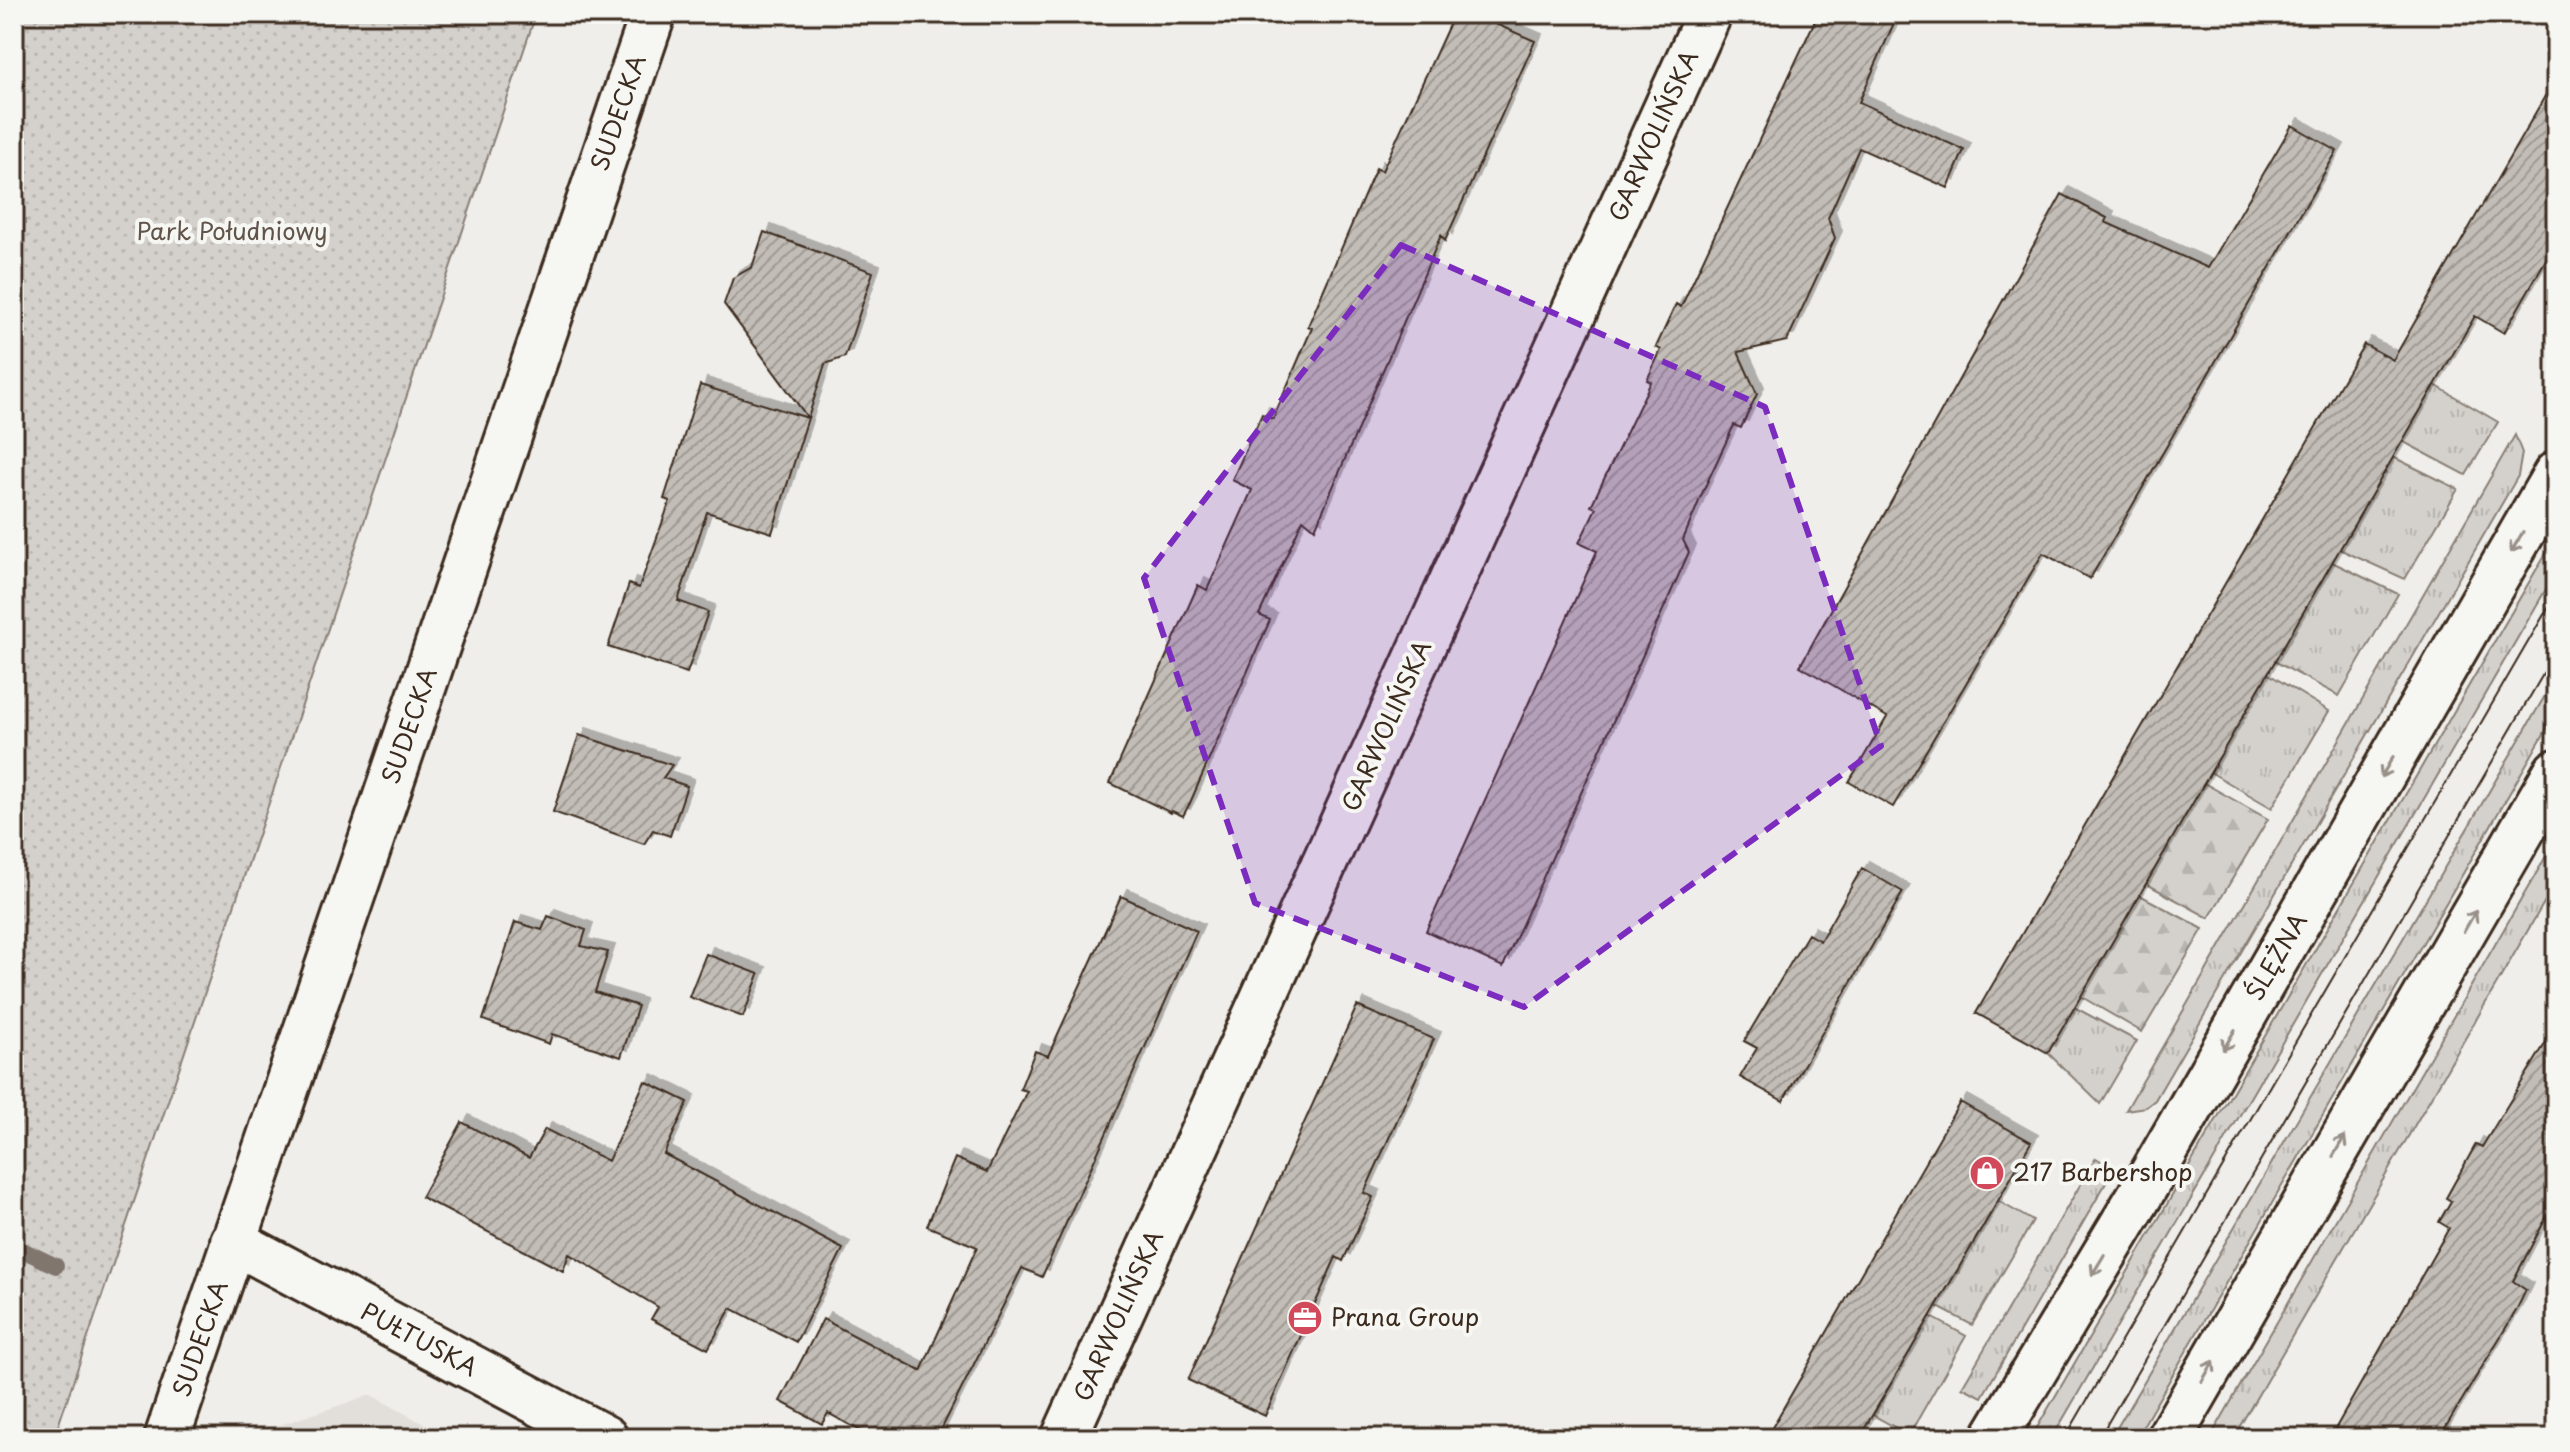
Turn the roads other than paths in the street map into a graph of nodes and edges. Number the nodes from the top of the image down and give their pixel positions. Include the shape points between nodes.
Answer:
1 (653, 14) edge
2 (1709, 14) edge
3 (2556, 474) edge
4 (2556, 772) edge
5 (233, 1241) junction
6 (167, 1438) edge
7 (605, 1438) edge
8 (1064, 1438) edge
9 (1994, 1438) edge
10 (2169, 1438) edge

1 - 5 street, SUDECKA
2 - 8 street, GARWOLIŃSKA
3 -> 9 street, ŚLĘŻNA
10 -> 4 street
5 - 6 street, SUDECKA
5 - 7 street, PUŁTUSKA

